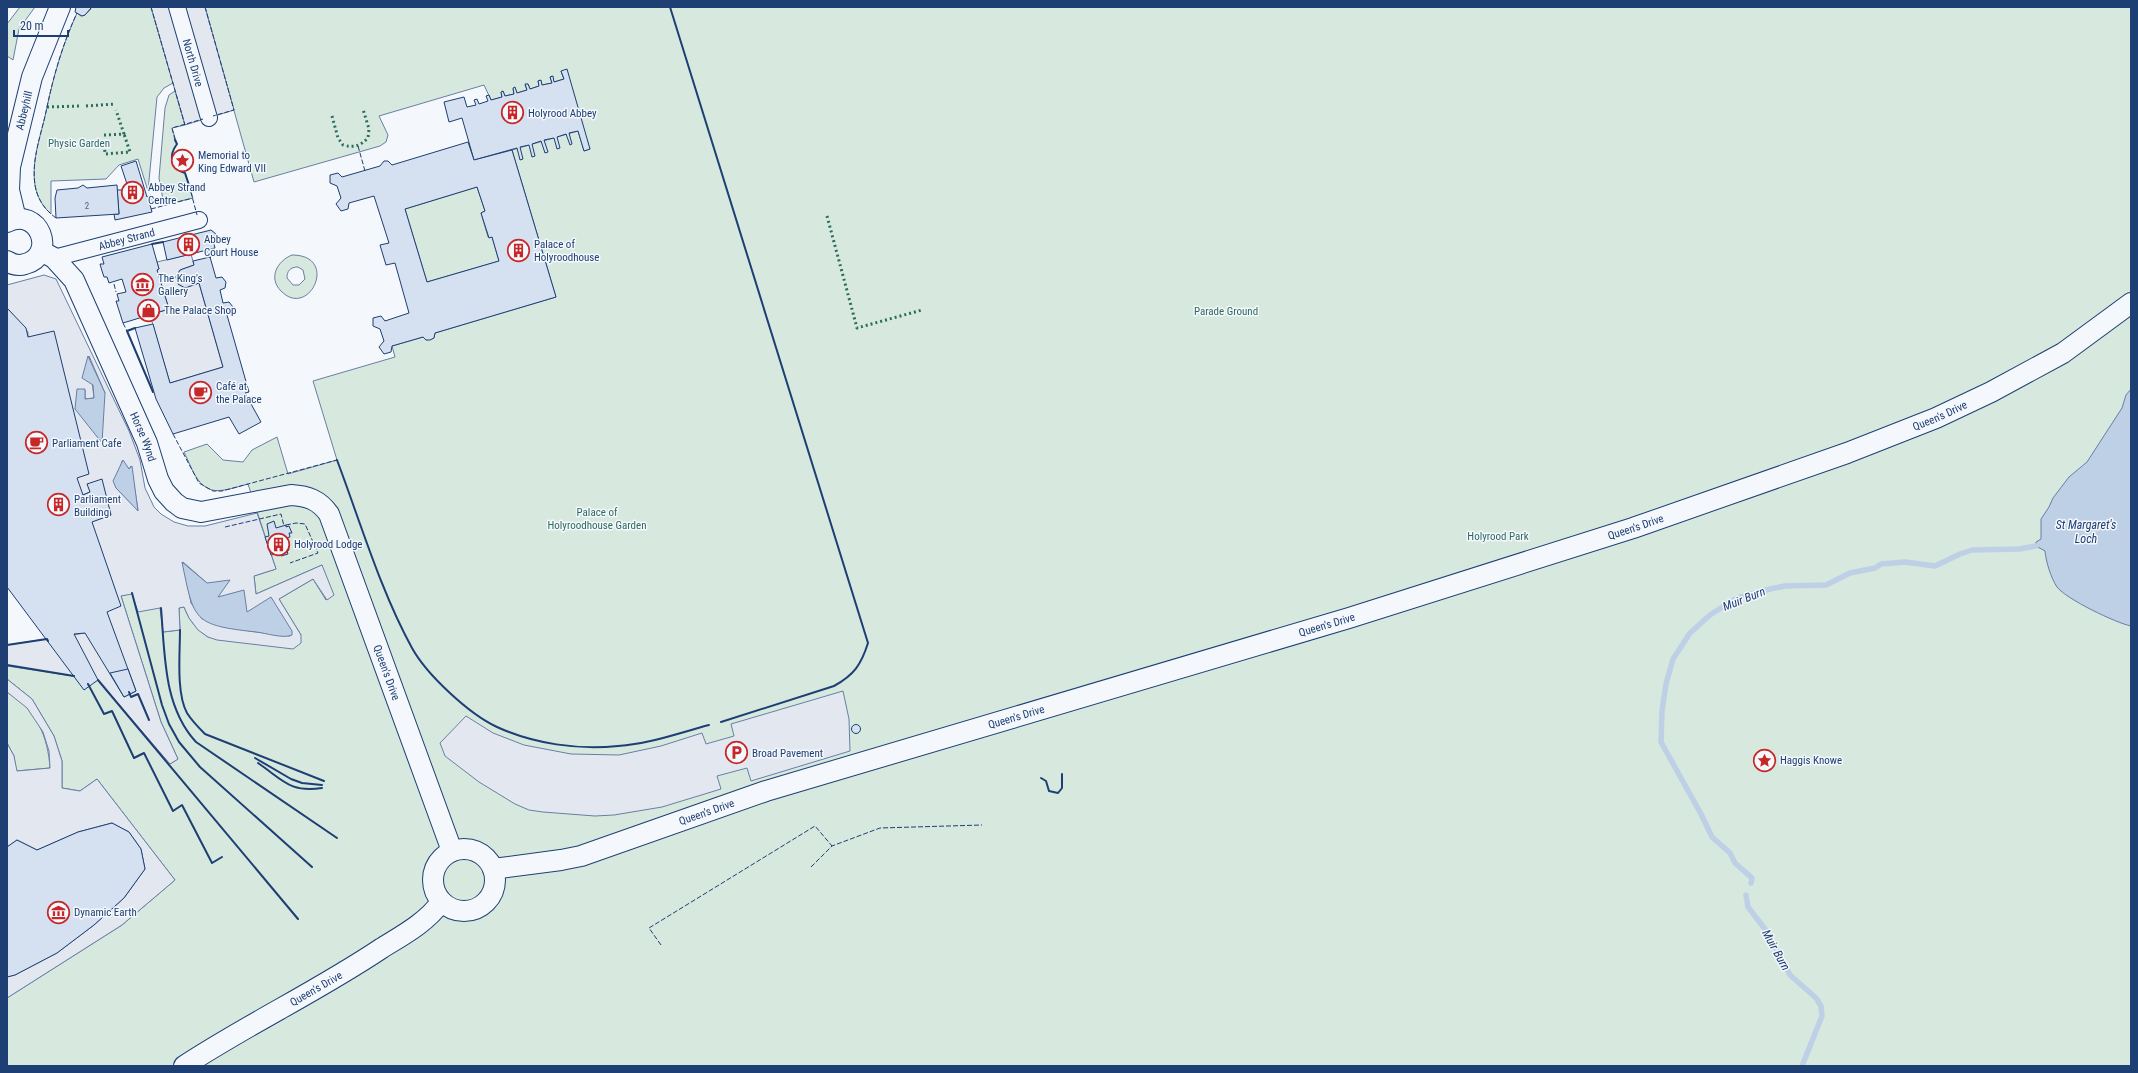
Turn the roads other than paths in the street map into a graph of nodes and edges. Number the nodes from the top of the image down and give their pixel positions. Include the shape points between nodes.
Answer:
1 (60, 7) edge
2 (177, 7) edge
3 (209, 118) dead end
4 (9, 167) edge
5 (11, 220) edge
6 (199, 220) dead end
7 (48, 254) junction
8 (7, 261) edge
9 (2131, 302) edge
10 (314, 499) joint
11 (452, 851) junction
12 (493, 869) junction
13 (441, 902) junction
14 (184, 1066) edge

1 - 4 street, Abbeyhill via 32,77
2 - 3 street, North Drive
4 - 5 street, Abbeyhill
5 - 7 street via 29,220 36,226
6 - 7 street, Abbey Strand
7 - 8 street via 18,265
7 - 10 street, Horse Wynd via 74,280 147,443 158,479 174,502 182,508 202,512 291,495
9 - 12 street, Queen's Drive via 2063,352 1991,392 1936,418 1848,453 1677,513 1341,620 766,791 601,850 562,860
10 - 11 street, Queen's Drive via 329,514
11 - 12 street via 464,849 476,852 486,858
11 - 13 street via 438,862 433,874 435,892
12 - 13 street via 494,887 489,898 481,906 463,911 452,909
13 - 14 street, Queen's Drive via 436,910 415,927 361,963 246,1027

